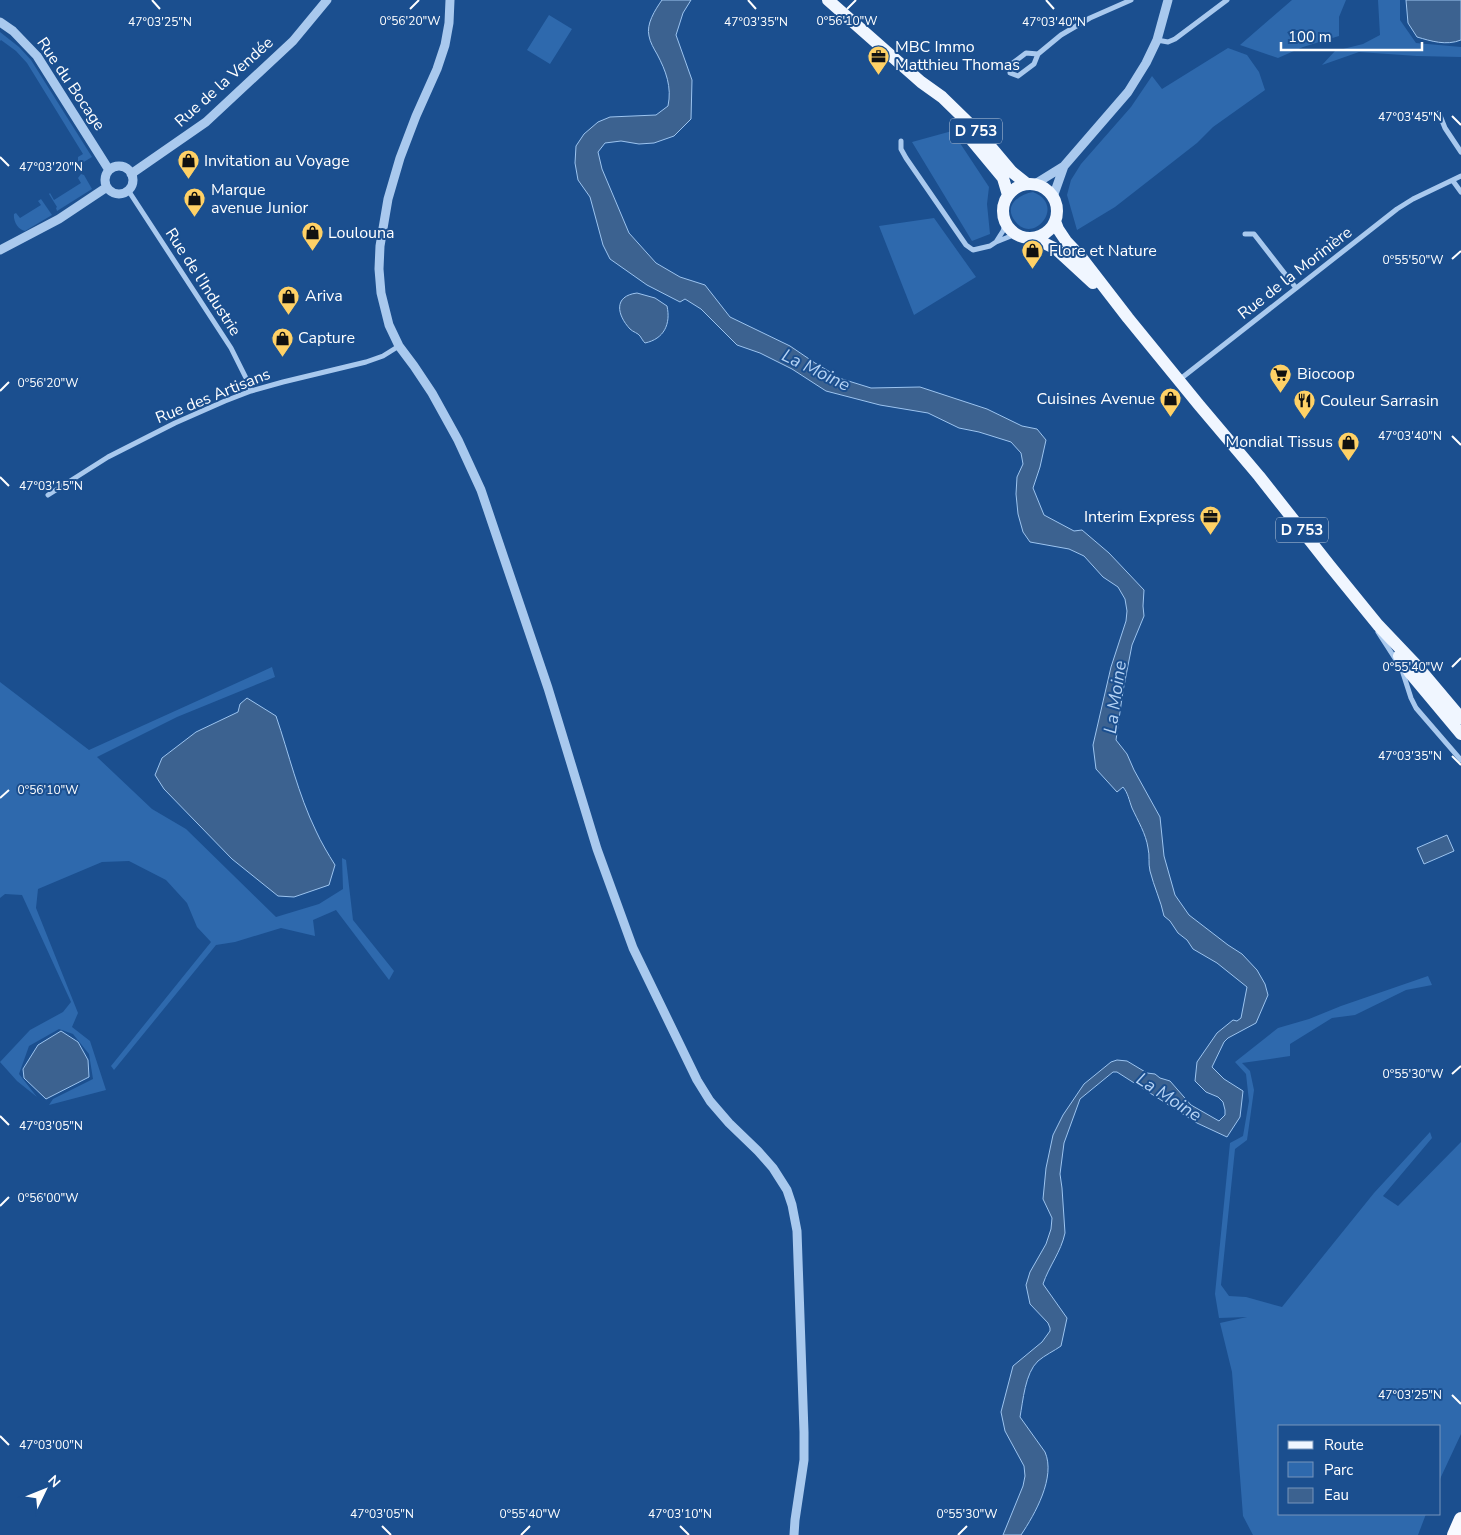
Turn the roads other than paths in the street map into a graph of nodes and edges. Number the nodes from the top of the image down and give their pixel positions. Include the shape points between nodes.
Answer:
1 (327, 0) edge
2 (450, 0) edge
3 (828, 0) edge
4 (1131, 0) edge
5 (1164, 0) edge
6 (1168, 0) edge
7 (1227, 0) edge
8 (0, 22) edge
9 (1157, 40) junction
10 (1038, 54) junction
11 (921, 82) junction
12 (1440, 112) dead end
13 (901, 141) dead end
14 (1461, 152) edge
15 (1064, 166) junction
16 (109, 170) junction
17 (131, 174) junction
18 (1461, 176) edge
19 (1453, 181) junction
20 (1031, 184) junction
21 (107, 188) junction
22 (128, 190) junction
23 (1461, 192) edge
24 (1008, 195) junction
25 (1053, 196) junction
26 (1056, 221) junction
27 (1006, 222) junction
28 (1016, 234) junction
29 (1245, 234) dead end
30 (1034, 238) junction
31 (996, 242) junction
32 (0, 250) edge
33 (1296, 288) junction
34 (1128, 318) junction
35 (398, 346) junction
36 (1179, 380) junction
37 (251, 391) junction
38 (48, 495) dead end
39 (1351, 592) junction
40 (1378, 625) junction
41 (1417, 693) junction
42 (1461, 718) edge
43 (1461, 725) edge
44 (1461, 734) edge
45 (1461, 760) edge
46 (1461, 1519) edge
47 (794, 1535) edge
48 (1454, 1535) edge

1 - 17 street, Rue de la Vendée via 293,41 206,122
2 - 35 street via 445,45 400,158 380,246 381,293
3 - 11 main road, D 753
4 - 10 street via 1061,35
5 - 6 street
6 - 9 street
7 - 9 street via 1175,39 1168,42
8 - 16 street, Rue du Bocage via 37,56
9 - 15 street via 1128,92
10 - 10 street via 1026,53 1010,65 1010,73 1018,76 1034,64
11 - 20 main road, D 753 via 942,97 980,134 1012,172
11 - 24 main road, D 753 via 995,168
12 - 14 street via 1445,128
13 - 31 street via 906,158 966,245 977,250
15 - 20 street
15 - 25 street
16 - 17 street via 121,166
16 - 21 street via 105,180
17 - 22 street
18 - 19 street, Rue de la Morinière
19 - 23 street
19 - 33 street, Rue de la Morinière via 1397,209
20 - 24 main road via 1016,188
20 - 25 main road via 1046,189
21 - 22 street via 115,193
21 - 32 street via 59,219
22 - 37 street, Rue de l'Industrie via 231,348
24 - 27 main road via 1003,213
25 - 26 main road via 1057,204
26 - 30 main road via 1047,232
26 - 34 main road, D 753 via 1066,240
27 - 28 main road
27 - 31 street
28 - 30 main road
28 - 31 street
29 - 33 street via 1254,234
30 - 34 main road, D 753 via 1056,249
33 - 36 street, Rue de la Morinière
34 - 36 main road, D 753
35 - 37 street, Rue des Artisans via 366,362
35 - 47 street via 432,393 482,490 597,849 633,948 697,1080 710,1101 773,1168 792,1205 798,1249 804,1432 804,1460
36 - 39 main road, D 753
37 - 38 street, Rue des Artisans via 175,423 108,457
39 - 40 main road, D 753
39 - 41 street
40 - 41 main road, D 753 via 1410,673
40 - 42 main road, D 753
41 - 43 main road via 1431,689
41 - 44 main road, D 753
41 - 45 street via 1416,708
46 - 48 highway

